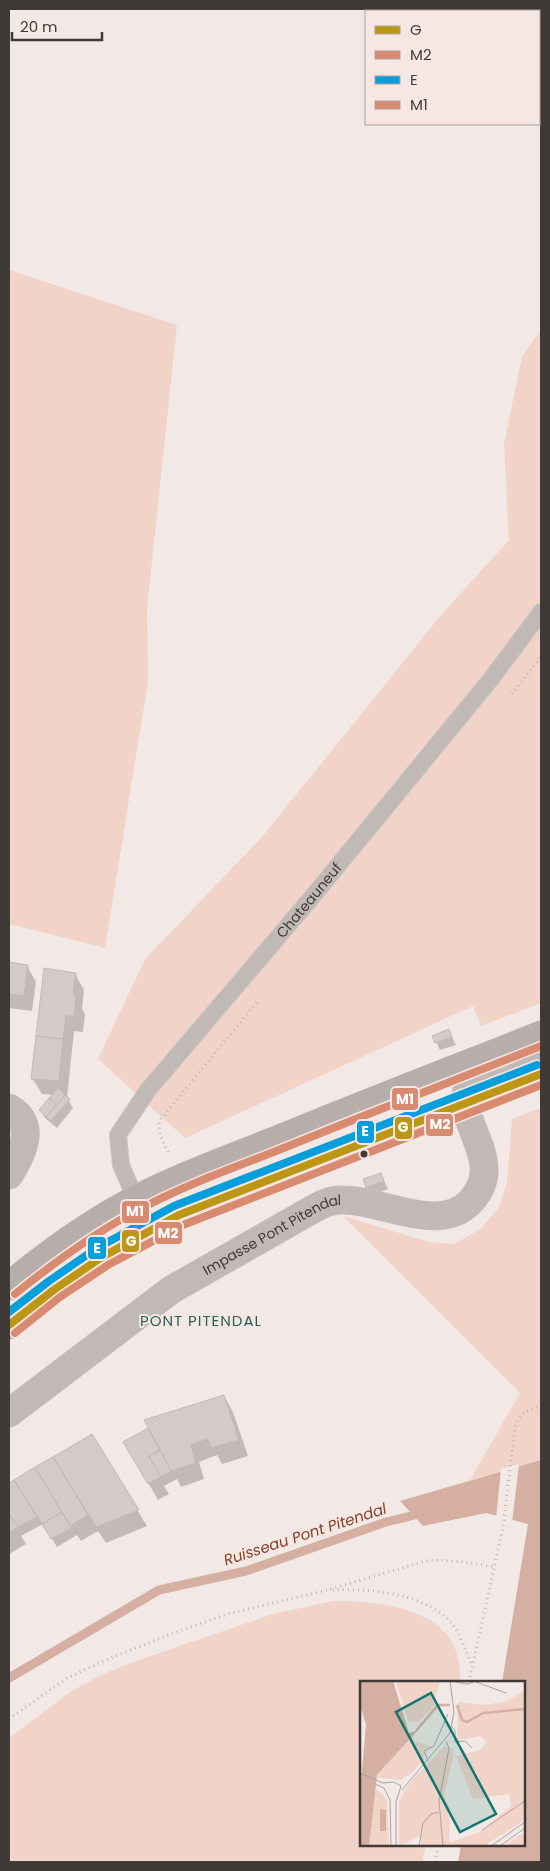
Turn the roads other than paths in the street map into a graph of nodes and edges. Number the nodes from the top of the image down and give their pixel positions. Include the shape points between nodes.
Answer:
1 (541, 612) edge
2 (541, 1035) edge
3 (541, 1051) edge
4 (541, 1074) edge
5 (465, 1104) junction
6 (9, 1108) edge
7 (9, 1175) edge
8 (136, 1200) junction
9 (9, 1286) edge
10 (9, 1325) edge
11 (9, 1413) edge

1 - 8 lane, Chateauneuf via 491,679 356,844 148,1090 118,1135 121,1165
2 - 8 main road via 329,1118
3 - 5 street via 477,1077
4 - 5 main road
5 - 10 main road via 175,1217 78,1272
5 - 11 street, Impasse Pont Pitendal via 484,1167 478,1191 464,1208 450,1215 435,1216 347,1200 322,1204 171,1290
6 - 7 street via 22,1122 25,1142
8 - 9 main road via 79,1233

